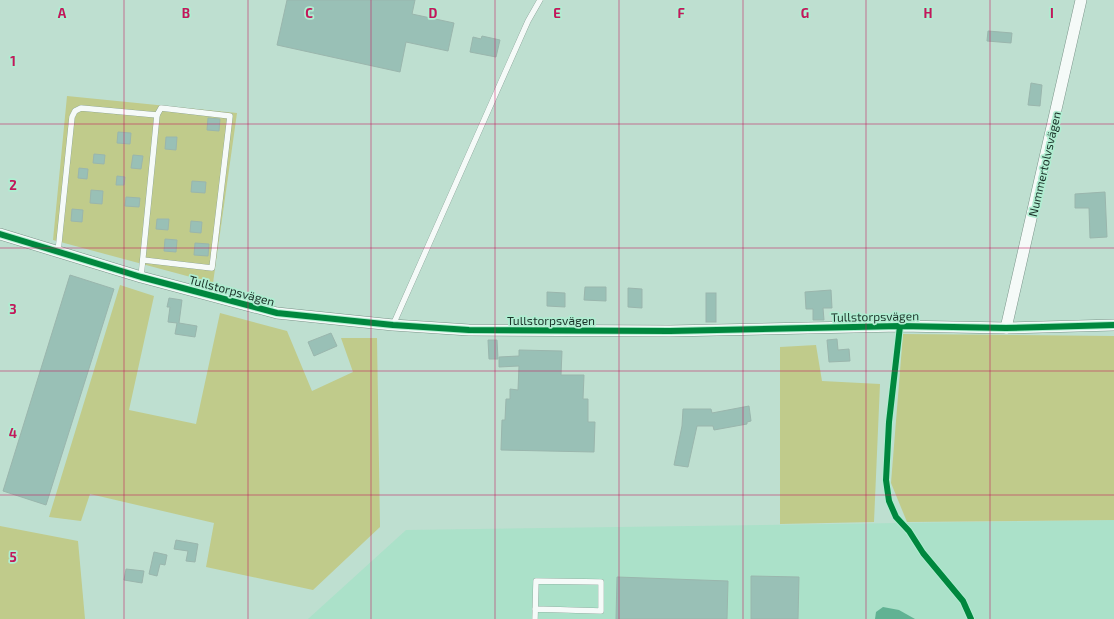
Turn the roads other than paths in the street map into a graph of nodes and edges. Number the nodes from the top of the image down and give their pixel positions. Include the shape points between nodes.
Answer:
1 (540, 0) edge
2 (1081, 0) edge
3 (157, 115) junction
4 (0, 234) edge
5 (58, 252) junction
6 (143, 260) junction
7 (141, 277) junction
8 (393, 325) junction
9 (1114, 325) edge
10 (1006, 328) junction
11 (535, 609) junction
12 (535, 619) edge

1 - 8 lane via 528,21
2 - 10 street, Nummertolvsvägen
3 - 5 lane via 81,108 75,110 72,117
3 - 6 lane
3 - 6 lane via 161,108 230,116 212,268
4 - 5 street, Tullstorpsvägen
5 - 7 street, Tullstorpsvägen
6 - 7 lane
7 - 8 street, Tullstorpsvägen via 277,313
8 - 10 street, Tullstorpsvägen via 469,330 670,331 900,326
9 - 10 street, Tullstorpsvägen
11 - 11 lane via 536,581 601,582 601,611
11 - 12 lane

